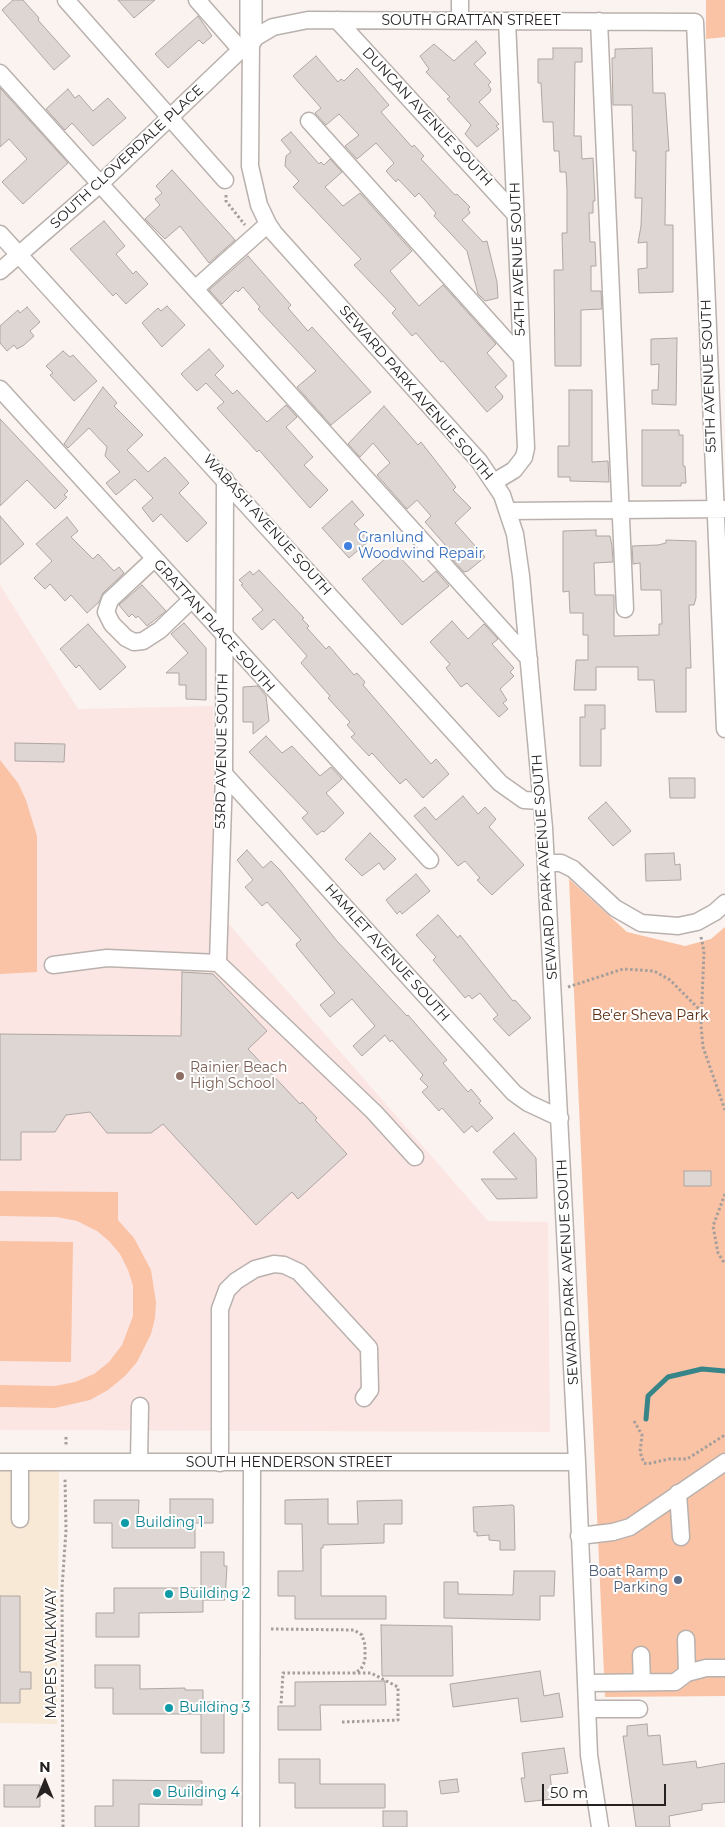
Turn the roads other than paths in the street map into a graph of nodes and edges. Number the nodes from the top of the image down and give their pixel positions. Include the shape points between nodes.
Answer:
1 (66, 0) edge
2 (197, 0) edge
3 (251, 0) edge
4 (460, 0) edge
5 (337, 20) junction
6 (460, 21) junction
7 (507, 21) junction
8 (599, 21) junction
9 (695, 22) joint
10 (246, 45) junction
11 (0, 73) edge
12 (171, 118) junction
13 (309, 121) dead end
14 (225, 180) road end
15 (100, 184) junction
16 (516, 215) junction
17 (268, 224) junction
18 (0, 234) edge
19 (18, 254) junction
20 (0, 271) edge
21 (195, 289) junction
22 (522, 358) junction
23 (0, 389) edge
24 (225, 479) junction
25 (494, 482) junction
26 (720, 509) edge
27 (620, 510) junction
28 (508, 511) junction
29 (154, 559) junction
30 (191, 600) junction
31 (625, 609) dead end
32 (224, 636) junction
33 (529, 659) junction
34 (725, 730) edge
35 (224, 774) junction
36 (542, 801) junction
37 (430, 860) dead end
38 (546, 863) junction
39 (725, 903) edge
40 (218, 962) junction
41 (53, 965) dead end
42 (560, 1118) junction
43 (415, 1156) dead end
44 (364, 1398) dead end
45 (140, 1406) dead end
46 (0, 1462) edge
47 (20, 1462) junction
48 (139, 1462) junction
49 (252, 1462) junction
50 (577, 1462) junction
51 (725, 1462) edge
52 (220, 1463) junction
53 (678, 1493) junction
54 (20, 1519) dead end
55 (579, 1536) junction
56 (681, 1538) dead end
57 (686, 1639) dead end
58 (641, 1656) dead end
59 (725, 1668) edge
60 (687, 1673) junction
61 (642, 1682) junction
62 (586, 1683) junction
63 (587, 1709) junction
64 (639, 1709) dead end
65 (251, 1827) edge
66 (600, 1827) edge

1 - 12 street
2 - 10 street
3 - 10 main road, SEWARD PARK AVENUE SOUTH
4 - 6 street
5 - 6 street, SOUTH GRATTAN STREET
5 - 10 street, SOUTH GRATTAN STREET via 289,22 274,27
5 - 16 street, DUNCAN AVENUE SOUTH
6 - 7 street, SOUTH GRATTAN STREET
7 - 8 street, SOUTH GRATTAN STREET
7 - 16 street, 54TH AVENUE SOUTH
8 - 9 street, SOUTH GRATTAN STREET
8 - 27 street
9 - 26 street, 55TH AVENUE SOUTH
10 - 12 street, SOUTH CLOVERDALE PLACE
10 - 17 street, SEWARD PARK AVENUE SOUTH via 250,166 259,205
11 - 15 street
12 - 14 street
12 - 15 street, SOUTH CLOVERDALE PLACE
13 - 22 street
15 - 19 street, SOUTH CLOVERDALE PLACE
15 - 21 street
16 - 22 street, 54TH AVENUE SOUTH
17 - 21 street
17 - 25 street, SEWARD PARK AVENUE SOUTH via 472,453
18 - 19 street, WABASH AVENUE SOUTH
19 - 20 street, SOUTH CLOVERDALE PLACE
19 - 24 street, WABASH AVENUE SOUTH
21 - 33 street
22 - 25 street, 54TH AVENUE SOUTH via 526,448 514,470
23 - 29 street, GRATTAN PLACE SOUTH
24 - 32 street, 53RD AVENUE SOUTH
24 - 36 street, WABASH AVENUE SOUTH via 500,782 524,800
25 - 28 street, SEWARD PARK AVENUE SOUTH
26 - 27 street
26 - 34 street, 55TH AVENUE SOUTH
27 - 28 street
27 - 31 street
28 - 33 street, SEWARD PARK AVENUE SOUTH via 515,534
29 - 30 street, GRATTAN PLACE SOUTH
29 - 30 street via 110,600 106,612 112,624 126,638 134,642 143,641 160,630
30 - 32 street, GRATTAN PLACE SOUTH
32 - 35 street, 53RD AVENUE SOUTH
32 - 37 street, GRATTAN PLACE SOUTH
33 - 36 street, SEWARD PARK AVENUE SOUTH
35 - 40 street, 53RD AVENUE SOUTH
35 - 42 street, HAMLET AVENUE SOUTH via 514,1093
36 - 38 street, SEWARD PARK AVENUE SOUTH
38 - 39 street via 573,869 627,916 642,923 678,926 698,922
38 - 42 street, SEWARD PARK AVENUE SOUTH
40 - 41 street via 107,958
40 - 43 street via 374,1112
42 - 50 street, SEWARD PARK AVENUE SOUTH via 559,1238
44 - 52 street via 370,1390 369,1348 299,1272 274,1264 255,1268 227,1290 220,1309
45 - 48 street
46 - 47 street, SOUTH HENDERSON STREET
47 - 48 street, SOUTH HENDERSON STREET
47 - 54 street
48 - 52 street, SOUTH HENDERSON STREET
49 - 50 street, SOUTH HENDERSON STREET
49 - 52 street, SOUTH HENDERSON STREET
49 - 65 street
50 - 55 street, SEWARD PARK AVENUE SOUTH
51 - 53 street
53 - 55 street via 630,1527
53 - 56 street
55 - 62 street, SEWARD PARK AVENUE SOUTH
57 - 60 street
58 - 61 street
59 - 60 street
60 - 61 street via 675,1682
61 - 62 street
62 - 63 street, SEWARD PARK AVENUE SOUTH
63 - 64 street
63 - 66 street, SEWARD PARK AVENUE SOUTH via 590,1763

